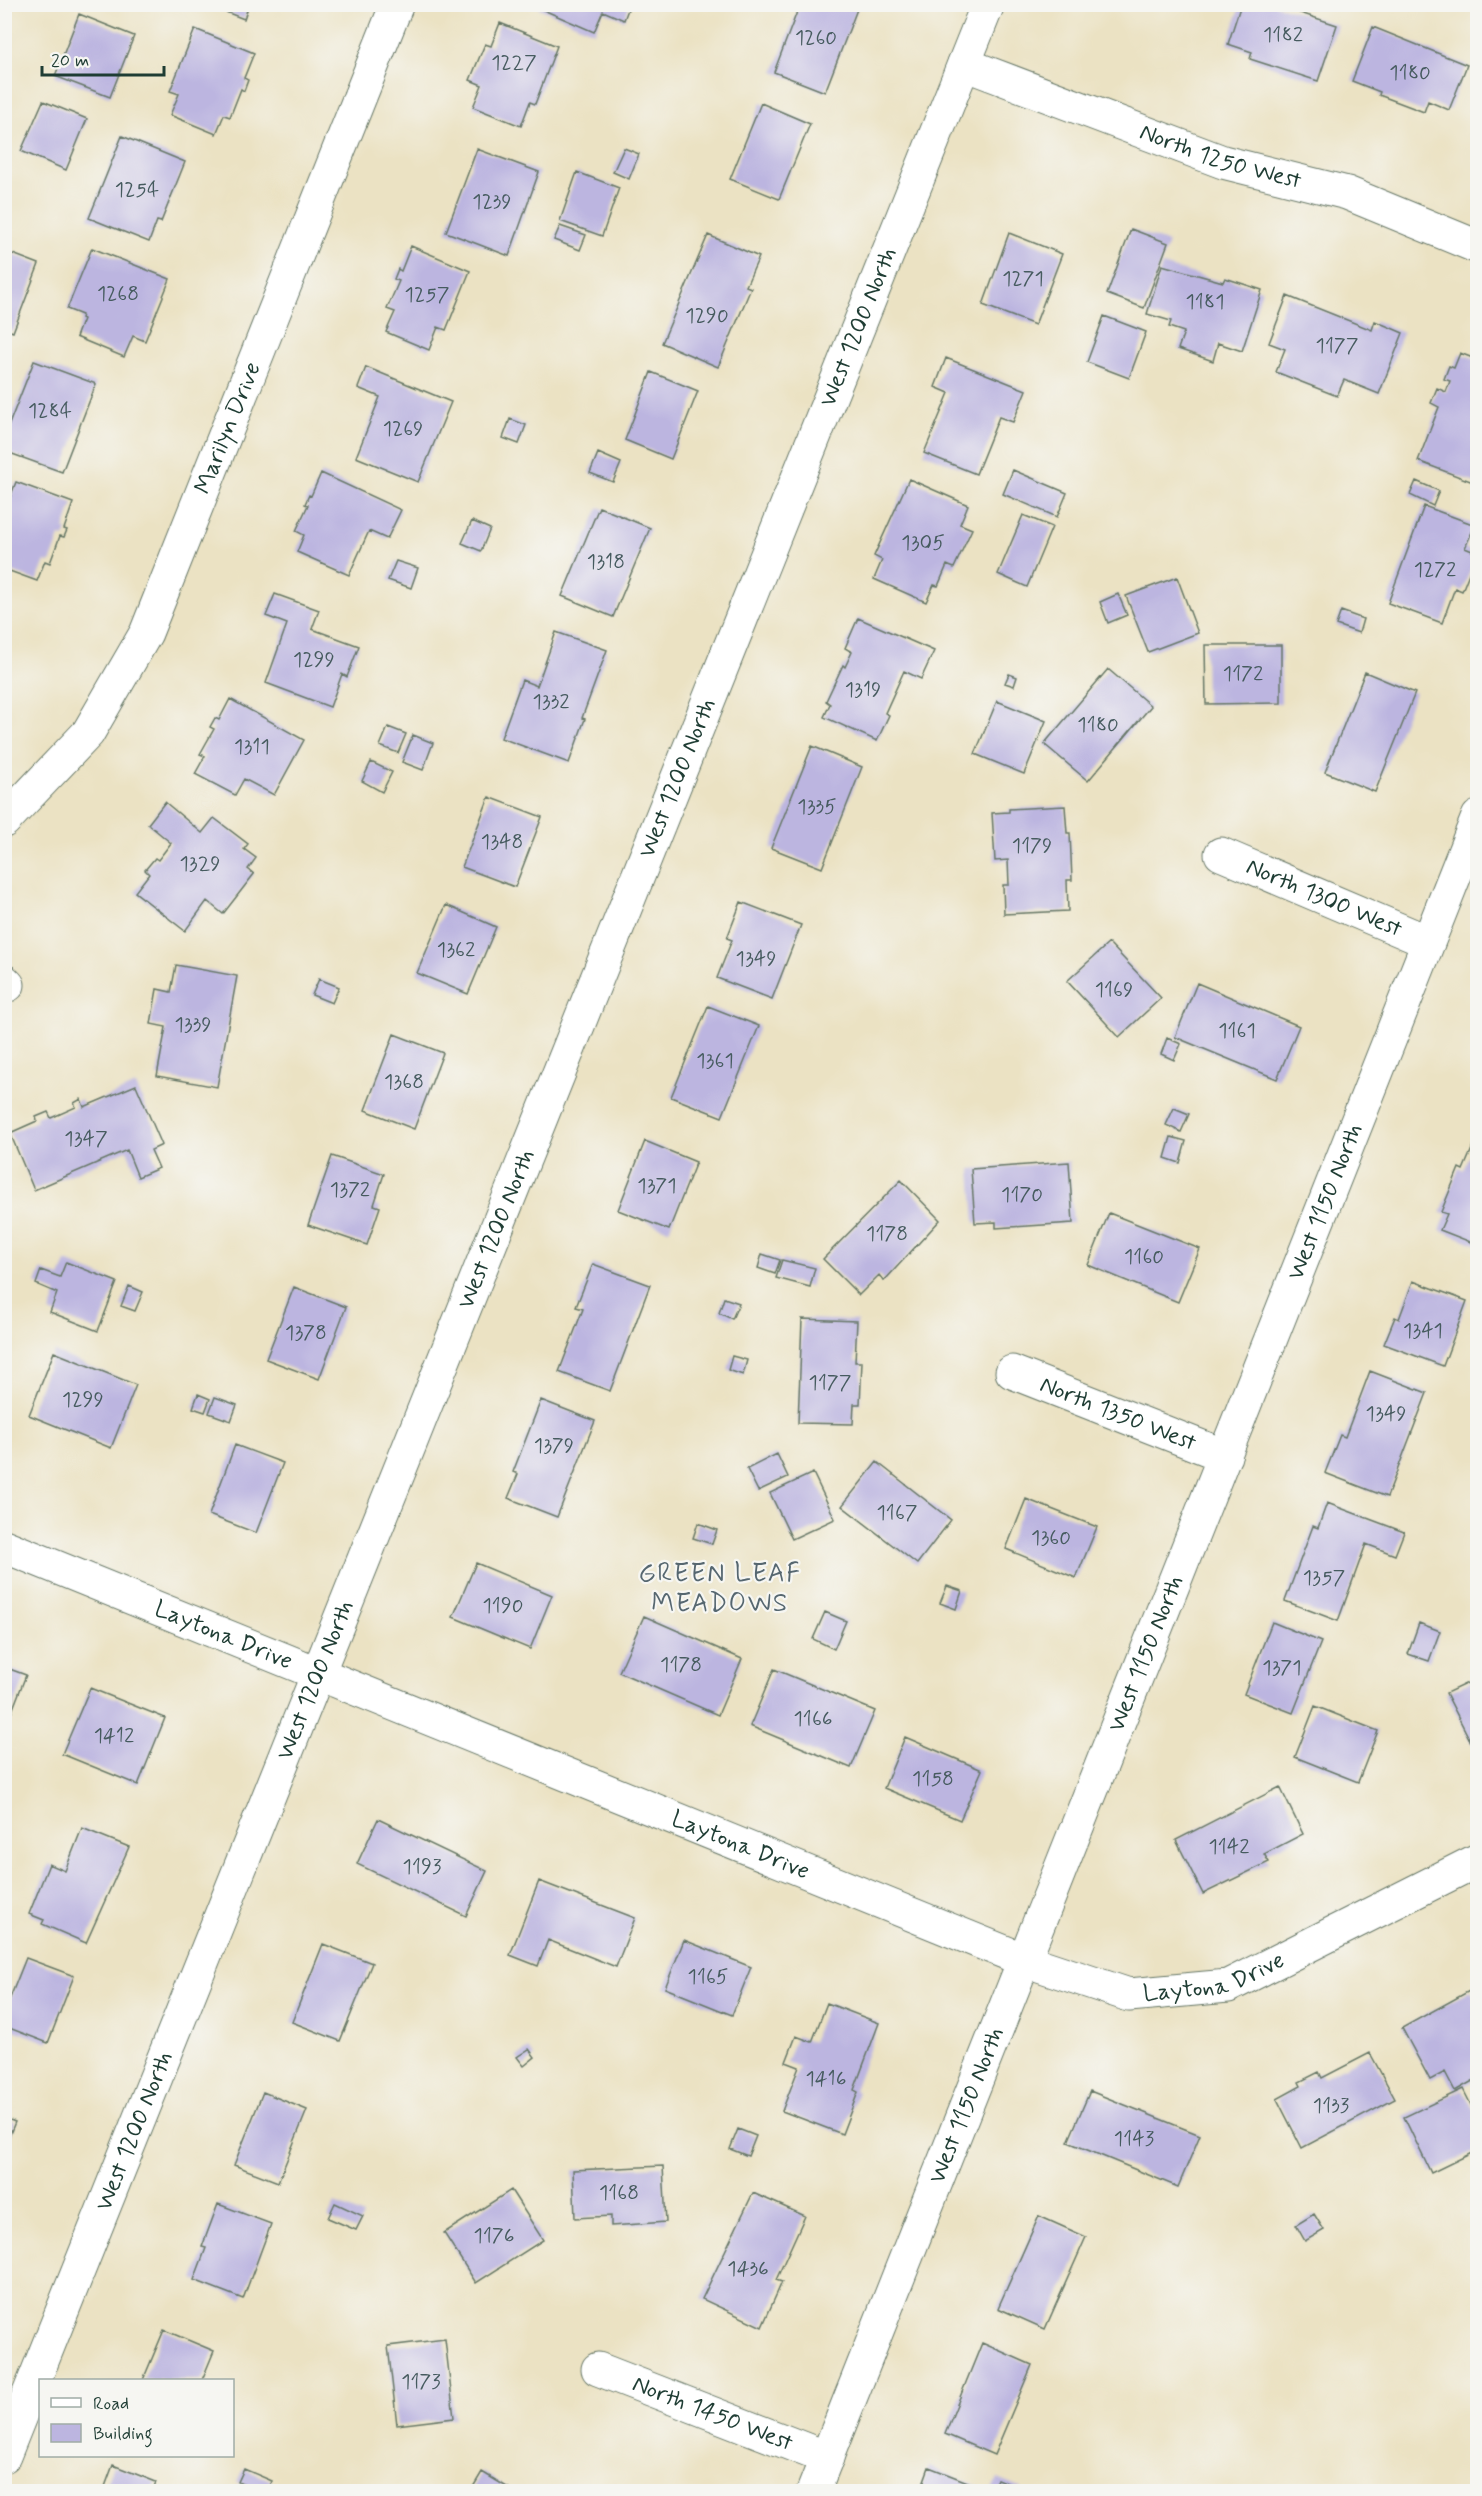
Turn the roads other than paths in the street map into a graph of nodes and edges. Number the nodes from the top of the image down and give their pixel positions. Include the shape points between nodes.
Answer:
1 (397, 4) edge
2 (988, 4) edge
3 (964, 64) junction
4 (1478, 247) edge
5 (1478, 817) edge
6 (4, 821) edge
7 (1221, 854) dead end
8 (1428, 942) junction
9 (1012, 1372) dead end
10 (1225, 1456) junction
11 (4, 1546) edge
12 (319, 1673) junction
13 (1478, 1860) edge
14 (1024, 1960) junction
15 (598, 2369) dead end
16 (4, 2456) edge
17 (827, 2458) junction
18 (813, 2492) edge

1 - 6 street, Marilyn Drive via 146,633 88,733
2 - 3 street, West 1200 North
3 - 4 street, North 1250 West via 1223,162 1347,193
3 - 12 street, West 1200 North
5 - 8 street, West 1150 North
7 - 8 street, North 1300 West
8 - 10 street, West 1150 North
9 - 10 street, North 1350 West
10 - 14 street, West 1150 North
11 - 12 street, Laytona Drive
12 - 14 street, Laytona Drive
12 - 16 street, West 1200 North
13 - 14 street, Laytona Drive via 1228,1986 1129,1995
14 - 17 street, West 1150 North
15 - 17 street, North 1450 West
17 - 18 street, West 1150 North

